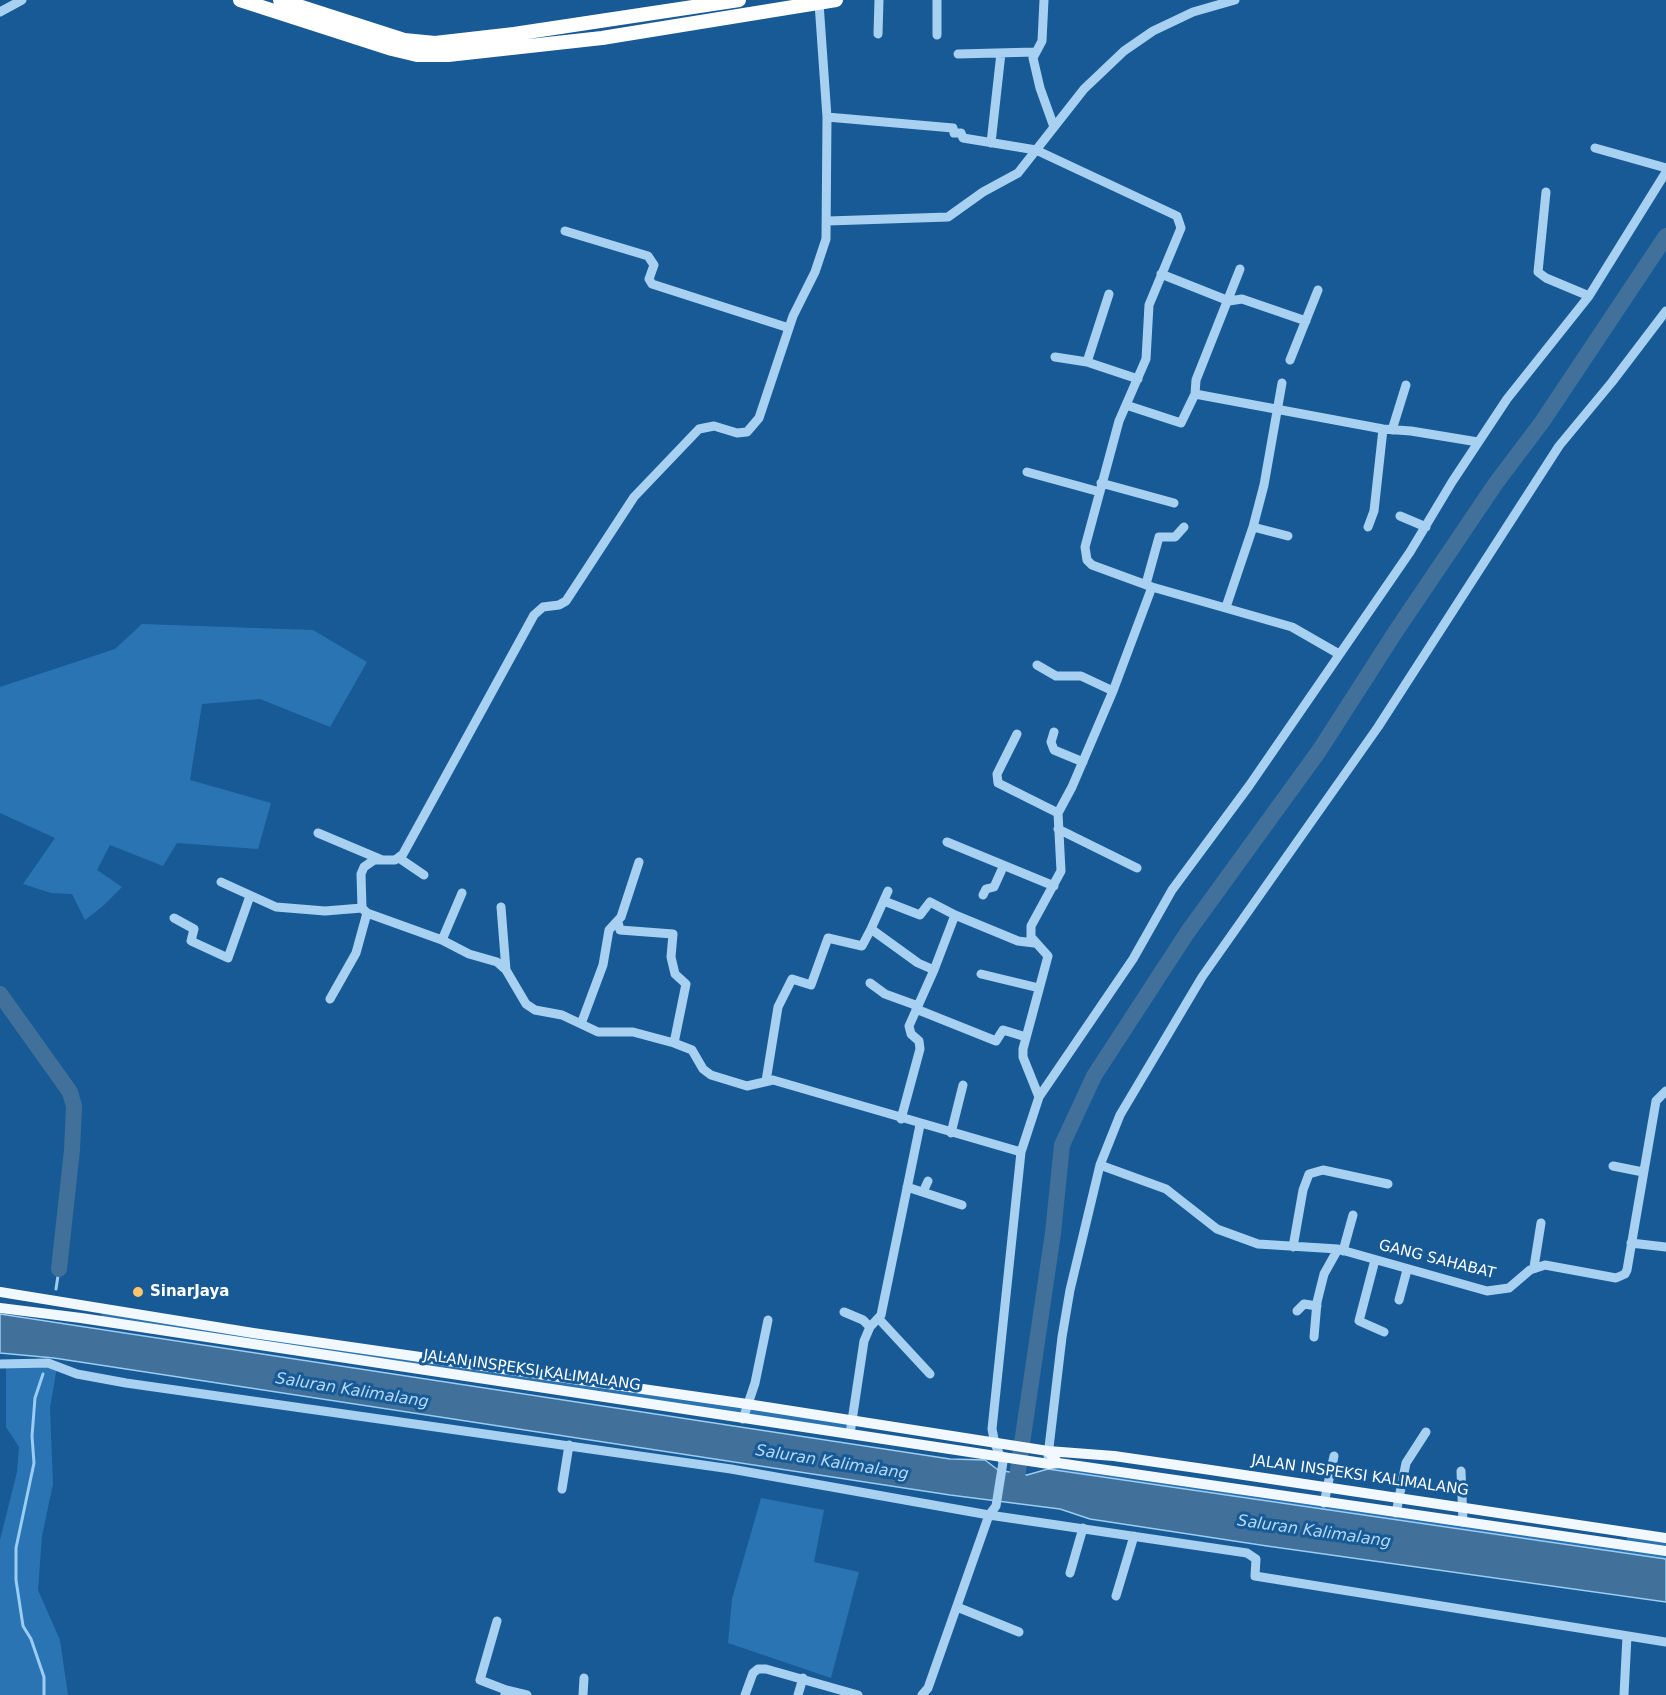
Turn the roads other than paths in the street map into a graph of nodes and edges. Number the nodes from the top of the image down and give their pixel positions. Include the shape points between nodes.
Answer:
1 (21, 0) edge
2 (240, 0) edge
3 (280, 0) edge
4 (739, 0) edge
5 (836, 0) edge
6 (879, 0) edge
7 (937, 0) edge
8 (1044, 0) edge
9 (1235, 0) edge
10 (819, 2) edge
11 (0, 12) edge
12 (878, 34) dead end
13 (937, 35) dead end
14 (1035, 52) junction
15 (1001, 53) junction
16 (958, 54) dead end
17 (827, 117) junction
18 (1054, 127) junction
19 (991, 143) junction
20 (1595, 148) dead end
21 (1036, 150) junction
22 (1666, 170) edge
23 (1546, 192) dead end
24 (828, 221) junction
25 (565, 231) dead end
26 (1240, 269) dead end
27 (1161, 274) junction
28 (1318, 290) dead end
29 (1109, 294) dead end
30 (1589, 296) junction
31 (1229, 301) junction
32 (1666, 311) edge
33 (1306, 321) junction
34 (789, 328) junction
35 (1055, 357) dead end
36 (1290, 360) dead end
37 (1087, 362) junction
38 (1137, 380) junction
39 (1282, 383) dead end
40 (1406, 385) dead end
41 (1195, 394) junction
42 (1126, 405) junction
43 (1279, 410) junction
44 (1388, 430) junction
45 (1478, 442) junction
46 (1027, 472) dead end
47 (1101, 488) junction
48 (1174, 503) dead end
49 (1400, 516) dead end
50 (1368, 526) dead end
51 (1184, 527) dead end
52 (1253, 527) junction
53 (1426, 528) junction
54 (1288, 536) dead end
55 (1149, 585) junction
56 (1226, 607) junction
57 (1339, 654) junction
58 (1037, 665) dead end
59 (1113, 691) junction
60 (1054, 732) dead end
61 (1017, 734) dead end
62 (1083, 762) junction
63 (1058, 813) junction
64 (1058, 829) junction
65 (318, 832) dead end
66 (947, 842) dead end
67 (399, 858) junction
68 (382, 860) junction
69 (639, 862) dead end
70 (1003, 867) junction
71 (1137, 868) dead end
72 (424, 875) dead end
73 (221, 882) dead end
74 (1054, 886) junction
75 (888, 891) dead end
76 (462, 893) dead end
77 (983, 895) dead end
78 (250, 896) junction
79 (884, 901) junction
80 (501, 907) dead end
81 (364, 911) junction
82 (955, 915) junction
83 (174, 918) dead end
84 (618, 922) junction
85 (871, 929) junction
86 (442, 940) junction
87 (1034, 943) junction
88 (506, 970) junction
89 (934, 970) junction
90 (981, 974) dead end
91 (870, 982) dead end
92 (1039, 988) junction
93 (330, 999) dead end
94 (917, 1008) junction
95 (581, 1024) junction
96 (1026, 1037) junction
97 (674, 1043) junction
98 (766, 1081) junction
99 (963, 1085) dead end
100 (1666, 1091) edge
101 (1040, 1097) junction
102 (901, 1119) junction
103 (920, 1125) junction
104 (951, 1133) junction
105 (1021, 1152) junction
106 (1100, 1165) junction
107 (1613, 1166) dead end
108 (1643, 1172) junction
109 (928, 1181) dead end
110 (1388, 1184) dead end
111 (907, 1187) junction
112 (923, 1192) junction
113 (962, 1205) dead end
114 (1353, 1215) dead end
115 (1541, 1223) dead end
116 (1631, 1243) junction
117 (1293, 1247) junction
118 (1666, 1247) edge
119 (1340, 1250) junction
120 (1375, 1260) junction
121 (1534, 1267) junction
122 (1407, 1270) junction
123 (0, 1292) edge
124 (1399, 1300) dead end
125 (1317, 1306) junction
126 (0, 1308) edge
127 (1297, 1311) dead end
128 (844, 1312) dead end
129 (879, 1319) junction
130 (768, 1320) dead end
131 (870, 1327) junction
132 (1384, 1332) dead end
133 (1314, 1336) dead end
134 (253, 1339) junction
135 (0, 1364) edge
136 (503, 1368) junction
137 (930, 1374) dead end
138 (499, 1381) junction
139 (747, 1404) junction
140 (743, 1419) junction
141 (850, 1422) junction
142 (1426, 1432) dead end
143 (850, 1434) junction
144 (998, 1444) junction
145 (569, 1445) junction
146 (1043, 1451) junction
147 (1114, 1456) junction
148 (1334, 1456) dead end
149 (1003, 1460) junction
150 (1049, 1463) junction
151 (1112, 1470) junction
152 (1461, 1471) dead end
153 (1326, 1486) junction
154 (562, 1489) dead end
155 (1399, 1497) junction
156 (1324, 1503) junction
157 (1463, 1506) junction
158 (1396, 1513) junction
159 (989, 1515) junction
160 (1463, 1522) junction
161 (1083, 1528) junction
162 (1134, 1536) junction
163 (1666, 1538) edge
164 (1666, 1551) edge
165 (1070, 1573) dead end
166 (1116, 1596) dead end
167 (957, 1607) junction
168 (497, 1620) dead end
169 (1019, 1632) dead end
170 (1626, 1636) junction
171 (1666, 1642) edge
172 (584, 1678) dead end
173 (803, 1678) junction
174 (506, 1693) edge
175 (527, 1695) edge
176 (583, 1695) edge
177 (745, 1695) edge
178 (798, 1695) edge
179 (858, 1695) edge
180 (922, 1695) edge
181 (1624, 1695) edge

1 - 11 street
2 - 10 highway via 392,49 448,56 602,38
3 - 4 highway via 404,40 435,43
5 - 10 highway
6 - 12 street
7 - 13 street
8 - 14 street via 1042,41
9 - 18 street via 1193,12 1130,46 1092,80
10 - 17 street
14 - 15 street
14 - 18 street via 1034,68
15 - 16 street
15 - 19 street
17 - 19 street via 952,128 963,138
17 - 24 street
18 - 21 street
19 - 21 street
20 - 22 street
21 - 24 street via 1018,173 948,217
21 - 27 street via 1177,216 1181,228
22 - 30 street
23 - 30 street via 1538,272
24 - 34 street via 820,260
25 - 34 street via 648,256 654,265 649,279 652,284
26 - 31 street
27 - 31 street
27 - 38 street via 1149,305 1146,359
28 - 33 street
29 - 37 street
30 - 45 street
31 - 33 street via 1242,299
31 - 41 street via 1196,380
32 - 106 street via 1559,446 1378,727 1202,977 1120,1115
33 - 36 street
34 - 67 street via 751,429 737,433 714,426 699,429 626,506 566,601 543,607 534,615
35 - 37 street
37 - 38 street
38 - 42 street
39 - 43 street
40 - 44 street
41 - 42 street via 1181,423
41 - 43 street
42 - 47 street
43 - 44 street
43 - 52 street
44 - 45 street
44 - 50 street
45 - 53 street
46 - 47 street
47 - 48 street
47 - 55 street via 1085,547 1087,560
49 - 53 street
51 - 55 street via 1175,537 1159,537
52 - 54 street
52 - 56 street
53 - 57 street
55 - 56 street
55 - 59 street
56 - 57 street via 1292,627
57 - 101 street via 1172,890 1133,959
58 - 59 street via 1056,676 1081,676
59 - 62 street
60 - 62 street via 1054,750
61 - 63 street via 997,774 998,783
62 - 63 street
63 - 64 street
64 - 71 street
64 - 74 street via 1062,864
65 - 68 street
66 - 70 street
67 - 68 street
67 - 72 street
68 - 81 street via 374,860 361,874
69 - 84 street
70 - 74 street
70 - 77 street via 994,887 986,889
73 - 78 street
74 - 87 street via 1031,926
75 - 79 street
76 - 86 street
78 - 81 street via 276,907
78 - 83 street via 228,958 191,941 194,929
79 - 82 street via 920,915 930,902
79 - 85 street
80 - 88 street
81 - 86 street
81 - 93 street via 356,953
82 - 87 street via 1018,941
82 - 89 street
84 - 95 street via 609,930 603,965
84 - 97 street via 620,930 673,934 671,957 675,974 686,984
85 - 89 street
85 - 98 street via 862,946 828,938 811,985 792,979 778,1007
86 - 88 street
87 - 92 street via 1048,956
88 - 95 street via 530,1008
89 - 94 street
90 - 92 street
91 - 94 street via 885,994
92 - 96 street
94 - 96 street via 996,1041 1003,1030
94 - 102 street via 909,1030 919,1041 920,1049
95 - 97 street via 598,1032 633,1032
96 - 101 street via 1023,1058
97 - 98 street via 692,1050 711,1075 747,1086
98 - 102 street
99 - 104 street
100 - 108 street via 1656,1101
101 - 105 street
102 - 103 street
103 - 104 street
103 - 111 street
104 - 105 street
105 - 144 street via 992,1429
106 - 117 street, GANG SAHABAT via 1166,1189 1205,1221 1233,1237 1274,1247
106 - 146 street via 1062,1337
107 - 108 street
108 - 116 street
109 - 112 street
110 - 117 street via 1323,1170 1309,1174
111 - 112 street
111 - 129 street
112 - 113 street
114 - 119 street
115 - 121 street
116 - 118 street
116 - 121 street via 1626,1270 1616,1278 1552,1265
117 - 119 street, GANG SAHABAT
119 - 120 street, GANG SAHABAT
119 - 125 street via 1324,1274
120 - 122 street, GANG SAHABAT
120 - 132 street via 1359,1321
121 - 122 street, GANG SAHABAT via 1509,1288 1492,1291
122 - 124 street
123 - 134 main road, JALAN INSPEKSI KALIMALANG via 38,1296
125 - 127 street via 1304,1304
125 - 133 street
126 - 134 main road, JALAN INSPEKSI KALIMALANG
128 - 131 street
129 - 131 street
129 - 137 street
130 - 139 street
131 - 141 street
134 - 136 main road, JALAN INSPEKSI KALIMALANG
134 - 138 main road, JALAN INSPEKSI KALIMALANG
135 - 145 street via 48,1363 76,1374 126,1383
136 - 138 main road
136 - 139 main road, JALAN INSPEKSI KALIMALANG
138 - 140 main road, JALAN INSPEKSI KALIMALANG
139 - 140 street
139 - 141 main road, JALAN INSPEKSI KALIMALANG
140 - 143 main road, JALAN INSPEKSI KALIMALANG
141 - 143 street
141 - 144 main road, JALAN INSPEKSI KALIMALANG
142 - 155 street via 1410,1454
143 - 149 main road, JALAN INSPEKSI KALIMALANG
144 - 146 main road, JALAN INSPEKSI KALIMALANG
144 - 149 street
145 - 154 street
145 - 159 street via 795,1479
146 - 147 main road, JALAN INSPEKSI KALIMALANG
146 - 150 main road
147 - 151 main road
147 - 153 main road, JALAN INSPEKSI KALIMALANG
148 - 153 street
149 - 150 main road, JALAN INSPEKSI KALIMALANG
149 - 159 street via 996,1506
150 - 151 main road, JALAN INSPEKSI KALIMALANG
151 - 156 main road, JALAN INSPEKSI KALIMALANG
152 - 157 street
153 - 155 main road, JALAN INSPEKSI KALIMALANG
153 - 156 street
155 - 157 main road, JALAN INSPEKSI KALIMALANG
155 - 158 street
156 - 158 main road, JALAN INSPEKSI KALIMALANG
157 - 160 street
157 - 163 main road, JALAN INSPEKSI KALIMALANG
158 - 160 main road, JALAN INSPEKSI KALIMALANG
159 - 161 street
159 - 167 street
160 - 164 main road, JALAN INSPEKSI KALIMALANG
161 - 162 street
161 - 165 street
162 - 166 street
162 - 170 street via 1247,1553 1256,1559 1255,1576
167 - 169 street
167 - 180 street
168 - 174 street via 480,1680
170 - 171 street
170 - 181 street
172 - 176 street
173 - 177 street via 758,1669
173 - 178 street
173 - 179 street
174 - 175 street

